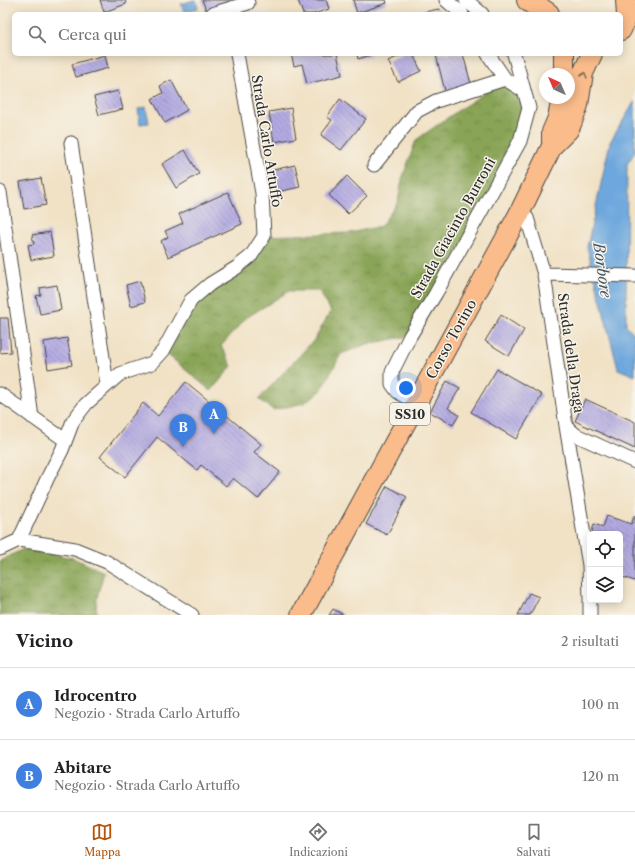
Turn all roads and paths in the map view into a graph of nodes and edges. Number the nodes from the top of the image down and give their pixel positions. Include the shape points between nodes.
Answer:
1 (247, 0) edge
2 (446, 0) edge
3 (466, 0) edge
4 (528, 0) edge
5 (549, 0) edge
6 (628, 1) edge
7 (229, 12) edge
8 (460, 12) edge
9 (480, 12) edge
10 (545, 12) edge
11 (548, 12) edge
12 (623, 25) edge
13 (237, 56) edge
14 (489, 56) edge
15 (515, 56) edge
16 (564, 56) edge
17 (591, 56) edge
18 (564, 68) edge
19 (505, 79) junction
20 (524, 91) junction
21 (561, 104) edge
22 (72, 142) dead end
23 (552, 146) junction
24 (374, 165) dead end
25 (0, 192) edge
26 (519, 214) junction
27 (544, 274) junction
28 (635, 276) edge
29 (107, 384) junction
30 (0, 394) edge
31 (416, 403) junction
32 (32, 417) junction
33 (566, 426) junction
34 (65, 440) junction
35 (635, 462) edge
36 (19, 540) junction
37 (0, 549) edge
38 (589, 567) edge
39 (590, 603) edge
40 (192, 615) edge
41 (301, 615) edge
42 (590, 615) edge

1 - 7 street via 248,3
2 - 8 street
3 - 9 street
4 - 10 highway
5 - 11 main road
6 - 12 main road via 627,16
13 - 29 street, Strada Carlo Artuffo via 262,193 264,236 251,256 191,300 163,351 152,363 120,374
14 - 19 street
15 - 20 street, Strada Giacinto Burroni
16 - 18 main road
23 -> 17 main road, Corso Torino via 571,124 578,105 584,73
19 - 20 street
19 - 24 street via 436,101 418,111
20 - 31 street, Strada Giacinto Burroni via 529,108 520,141 392,372 392,384 398,392
21 - 23 main road, Corso Torino via 552,132
22 - 29 street
23 - 26 main road, Corso Torino / SS10
25 - 32 street
26 - 27 street, Strada della Draga via 528,218
26 - 31 main road, Corso Torino / SS10
27 - 28 street
27 - 33 street, Strada della Draga
29 - 34 street, Strada Carlo Artuffo via 73,420
30 - 32 street
31 - 41 main road, Corso Torino / SS10
32 - 34 street
33 - 35 street, Strada della Draga via 576,435
33 - 38 street
34 - 36 street, Strada Carlo Artuffo
36 - 37 street
36 - 40 street via 75,549 107,562
39 - 42 street

